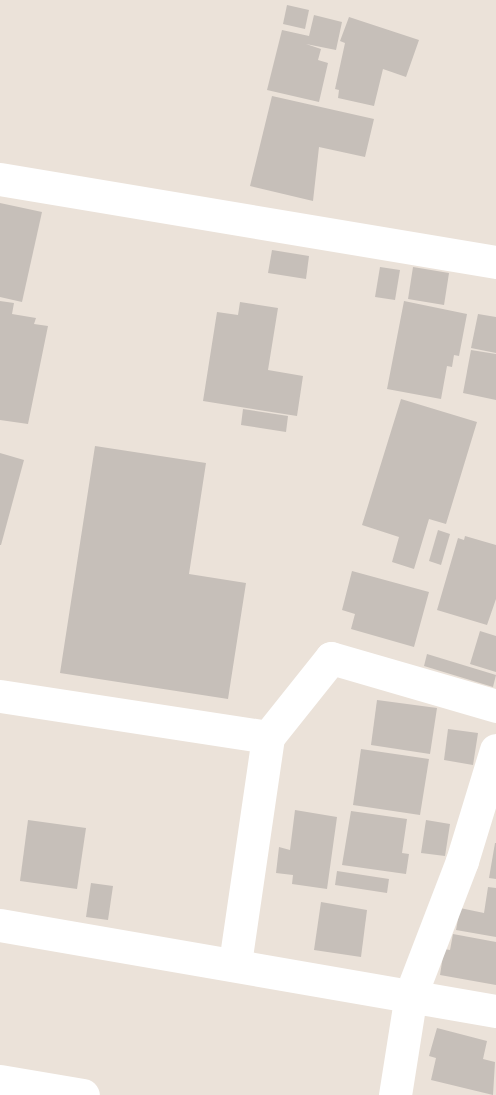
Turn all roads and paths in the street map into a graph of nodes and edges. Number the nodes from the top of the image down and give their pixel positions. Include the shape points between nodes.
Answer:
1 (0, 179) edge
2 (496, 262) edge
3 (0, 696) edge
4 (496, 706) edge
5 (268, 737) junction
6 (496, 750) edge
7 (0, 925) edge
8 (235, 964) junction
9 (411, 994) junction
10 (496, 1011) edge
11 (0, 1081) edge
12 (83, 1095) edge
13 (394, 1095) edge

1 - 2 street
3 - 5 street
4 - 5 street via 331,658
5 - 8 street
6 - 9 street via 462,861
7 - 8 street
8 - 9 street
9 - 10 street
9 - 13 street
11 - 12 street

